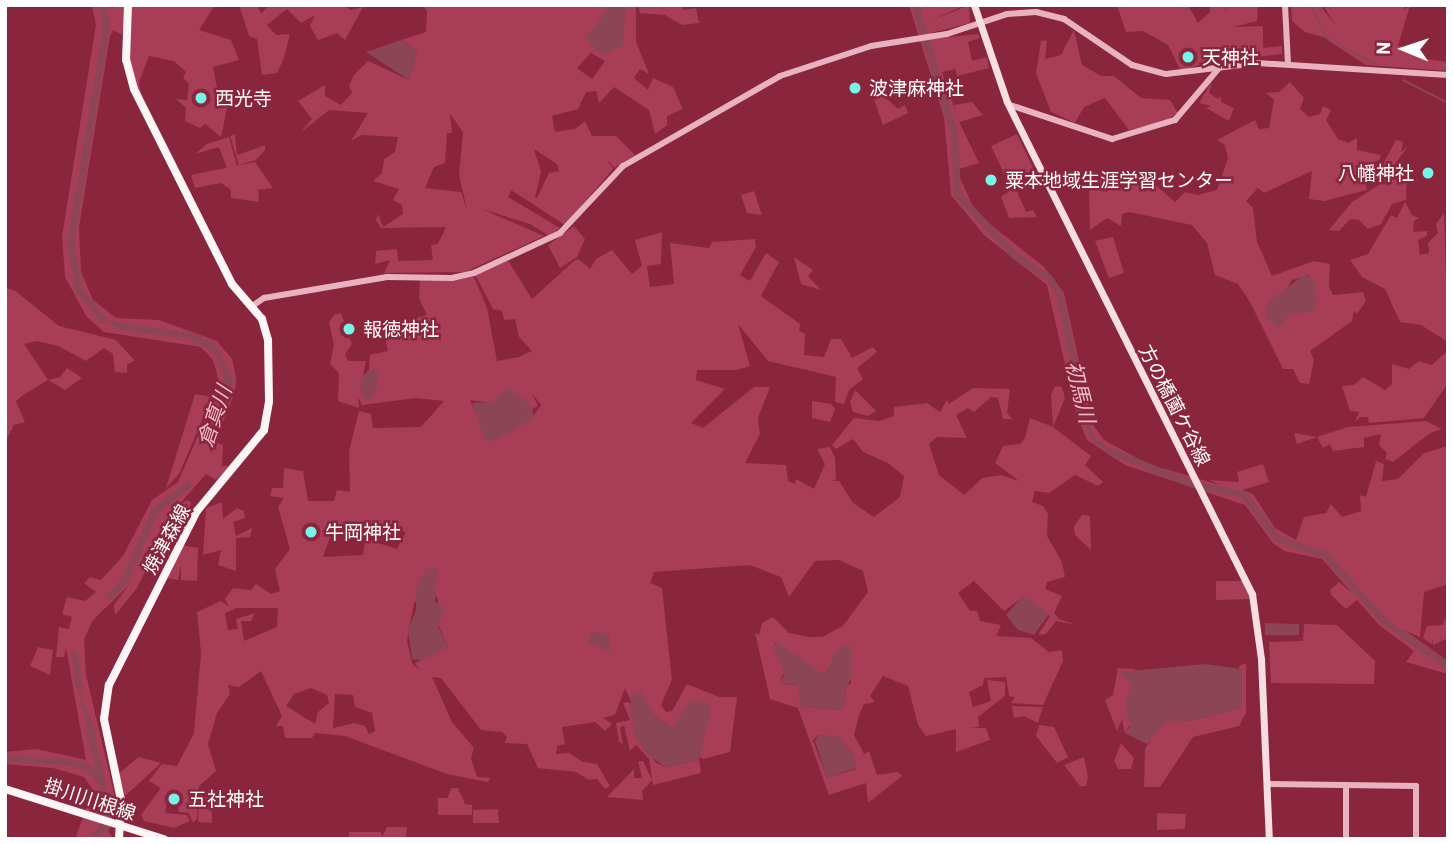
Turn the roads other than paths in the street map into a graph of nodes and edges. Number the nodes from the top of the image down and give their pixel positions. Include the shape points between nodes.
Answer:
1 (128, 5) edge
2 (974, 5) edge
3 (1285, 5) edge
4 (980, 23) junction
5 (1287, 64) junction
6 (1220, 67) junction
7 (1448, 75) edge
8 (1010, 105) junction
9 (251, 307) junction
10 (1267, 784) junction
11 (1346, 785) junction
12 (5, 789) edge
13 (122, 826) junction
14 (119, 839) edge
15 (164, 839) edge
16 (1269, 839) edge
17 (1346, 839) edge
18 (1416, 839) edge

1 - 9 main road, 焼津森線 via 126,60 134,89 232,284
2 - 4 main road, 方の橋薗ケ谷線
3 - 5 street
4 - 6 street via 1015,13 1043,13 1078,25 1118,56 1149,71 1184,75
4 - 8 main road, 方の橋薗ケ谷線
4 - 9 street via 870,46 780,76 623,166 560,233 474,273 452,278 397,276 264,299
5 - 6 street
5 - 7 street
6 - 8 street via 1175,120 1112,139
8 - 10 main road, 方の橋薗ケ谷線 via 1246,578 1258,616
9 - 13 main road, 焼津森線 via 262,319 268,340 269,401 264,430 197,511 106,697 104,719
10 - 11 street
10 - 16 main road, 方の橋薗ケ谷線
11 - 17 street
11 - 18 street via 1416,786
12 - 13 main road, 掛川川根線
13 - 14 main road, 焼津森線
13 - 15 main road, 掛川川根線

